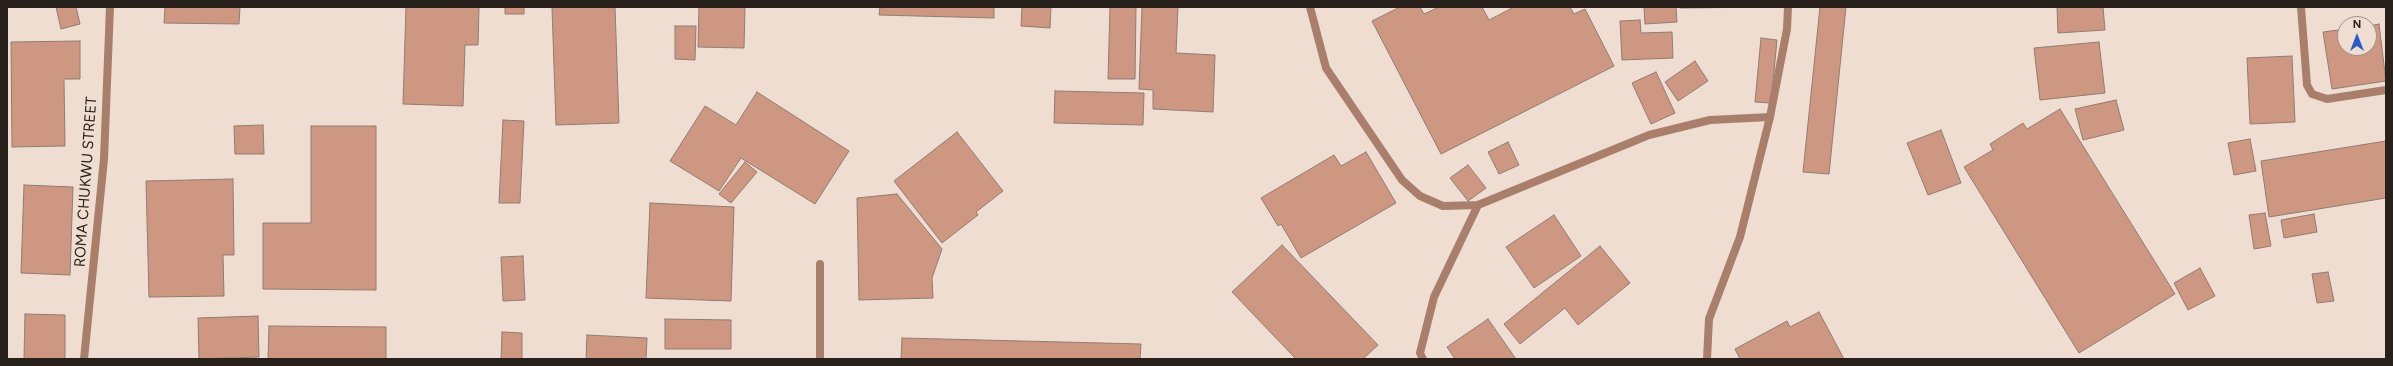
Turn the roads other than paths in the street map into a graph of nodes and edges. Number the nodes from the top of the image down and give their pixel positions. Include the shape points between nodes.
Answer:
1 (110, 7) edge
2 (1310, 7) edge
3 (1788, 7) edge
4 (2301, 7) edge
5 (2386, 90) edge
6 (1770, 116) junction
7 (1478, 205) junction
8 (820, 264) dead end
9 (84, 359) edge
10 (820, 359) edge
11 (1422, 359) edge
12 (1708, 359) edge

1 - 9 street, ROMA CHUKWU STREET via 104,159
2 - 7 street via 1326,68 1402,180 1420,196 1443,206
3 - 6 street via 1787,29
4 - 5 street via 2307,85 2312,94 2327,98
6 - 7 street via 1710,120 1649,135
6 - 12 street via 1740,237 1709,319
7 - 11 street via 1434,297 1420,353
8 - 10 street

